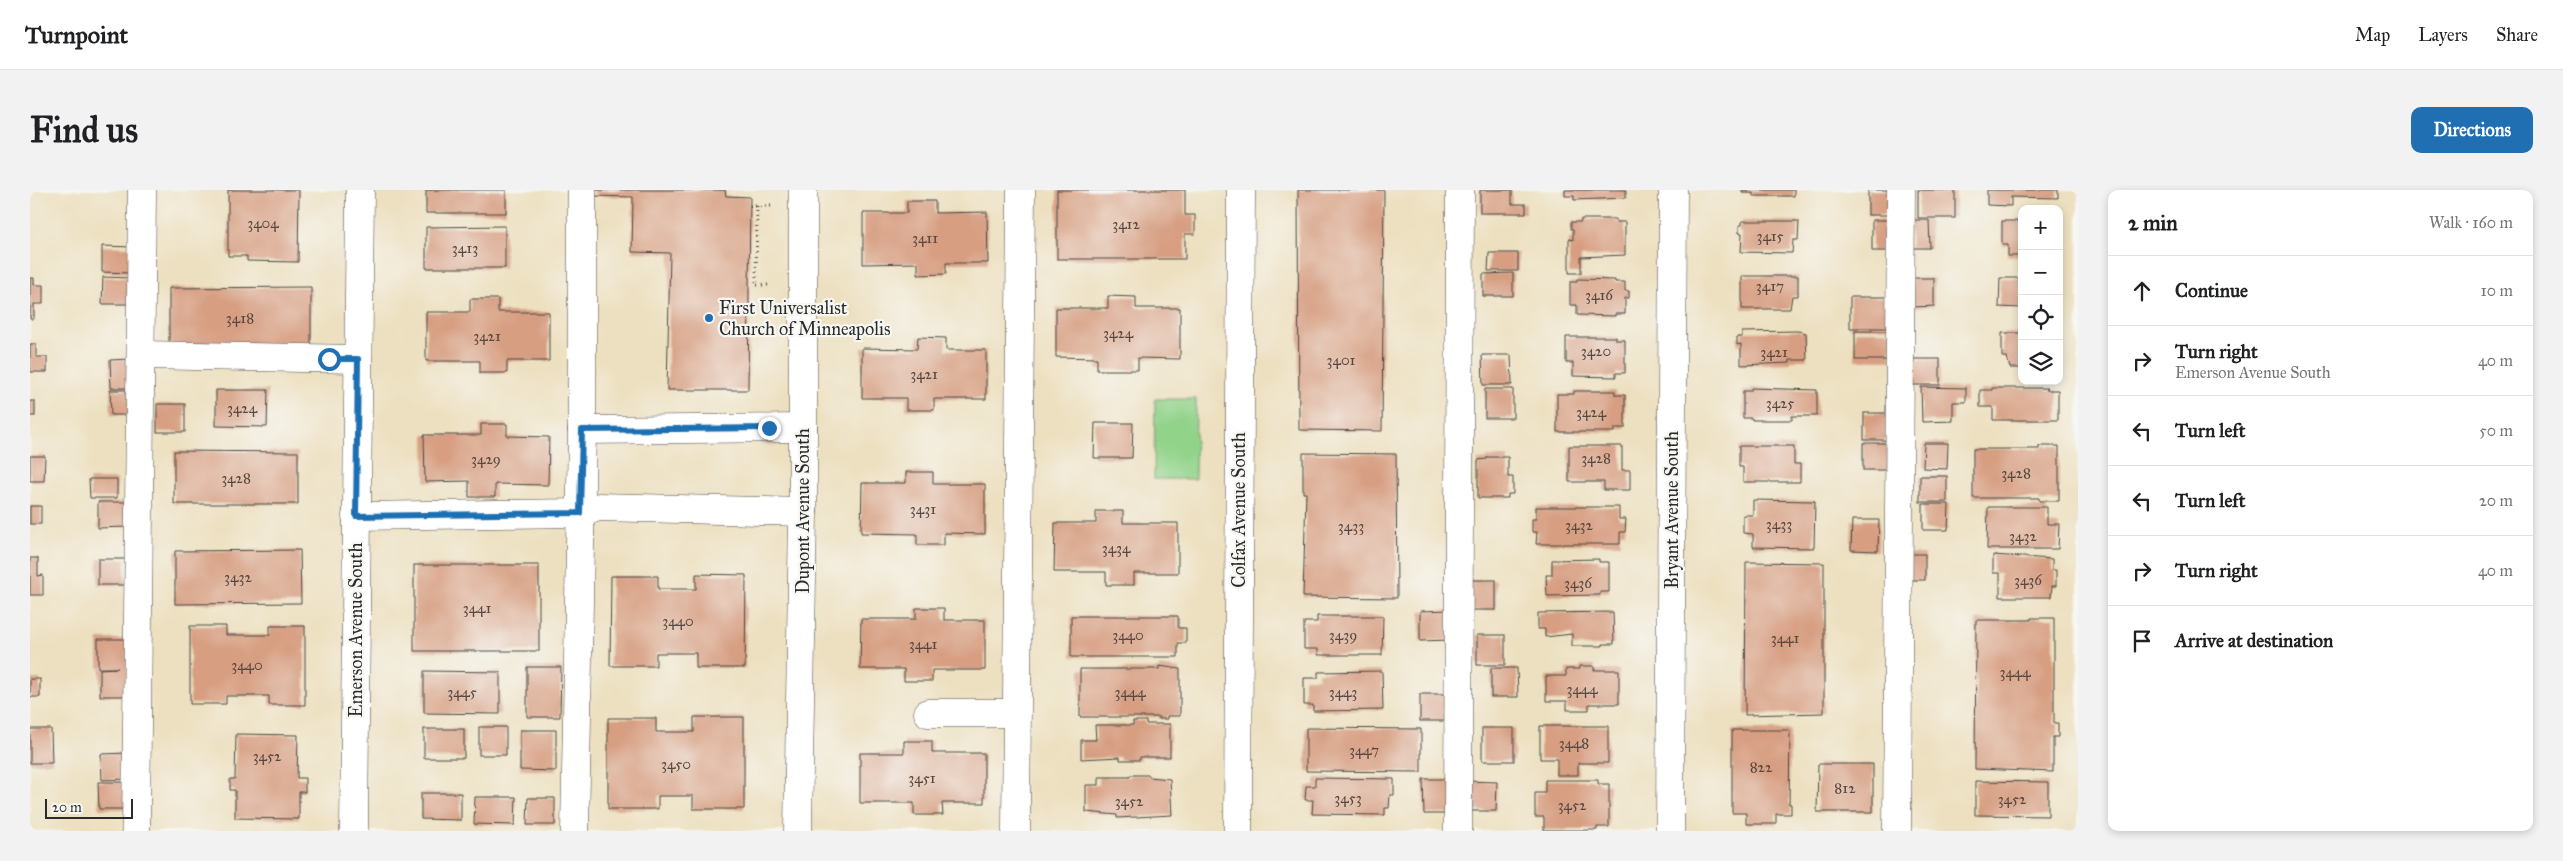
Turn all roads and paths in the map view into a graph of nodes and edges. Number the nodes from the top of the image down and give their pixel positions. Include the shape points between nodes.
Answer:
1 (142, 190) edge
2 (360, 190) edge
3 (582, 190) edge
4 (803, 190) edge
5 (1022, 190) edge
6 (1241, 190) edge
7 (1460, 190) edge
8 (1673, 190) edge
9 (1901, 190) edge
10 (750, 206) dead end
11 (757, 206) junction
12 (771, 206) dead end
13 (770, 285) dead end
14 (141, 355) junction
15 (358, 359) junction
16 (803, 428) junction
17 (582, 430) junction
18 (803, 512) junction
19 (580, 513) junction
20 (356, 516) junction
21 (928, 713) dead end
22 (1016, 713) junction
23 (136, 831) edge
24 (354, 831) edge
25 (576, 831) edge
26 (798, 831) edge
27 (1016, 831) edge
28 (1238, 831) edge
29 (1458, 831) edge
30 (1670, 831) edge
31 (1897, 831) edge

1 - 14 street
2 - 15 street, Emerson Avenue South
3 - 17 street
4 - 16 street, Dupont Avenue South
5 - 22 street
6 - 28 street, Colfax Avenue South
7 - 29 street
8 - 30 street, Bryant Avenue South
9 - 31 street
10 - 11 path
11 - 12 path
11 - 13 path via 756,285
14 - 15 street
14 - 23 street
15 - 20 street, Emerson Avenue South
16 - 17 street
16 - 18 street, Dupont Avenue South
17 - 19 street
18 - 19 street via 599,507
18 - 26 street, Dupont Avenue South
19 - 20 street
19 - 25 street
20 - 24 street, Emerson Avenue South
21 - 22 street
22 - 27 street

